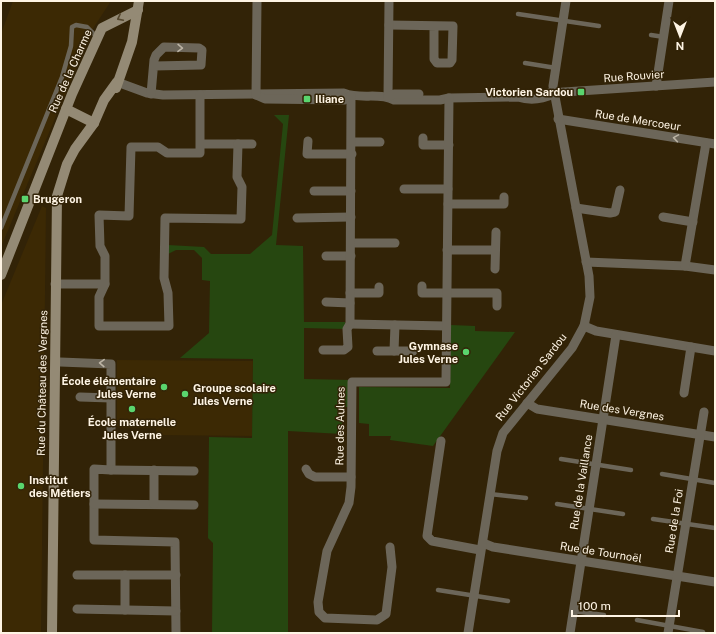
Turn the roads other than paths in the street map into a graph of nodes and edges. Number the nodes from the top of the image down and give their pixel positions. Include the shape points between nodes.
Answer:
1 (257, 1) edge
2 (389, 1) edge
3 (566, 1) edge
4 (670, 1) edge
5 (139, 6) edge
6 (518, 14) dead end
7 (563, 20) junction
8 (389, 25) junction
9 (434, 26) dead end
10 (600, 26) dead end
11 (651, 35) dead end
12 (664, 37) junction
13 (98, 38) junction
14 (525, 63) dead end
15 (154, 66) junction
16 (556, 68) junction
17 (117, 82) junction
18 (715, 82) edge
19 (656, 86) junction
20 (151, 94) junction
21 (554, 94) junction
22 (200, 95) junction
23 (256, 95) junction
24 (351, 96) junction
25 (388, 97) junction
26 (449, 98) junction
27 (66, 109) junction
28 (558, 119) junction
29 (94, 123) junction
30 (423, 138) dead end
31 (308, 141) dead end
32 (352, 142) junction
33 (380, 142) dead end
34 (711, 143) edge
35 (200, 144) junction
36 (238, 144) junction
37 (252, 144) dead end
38 (449, 145) junction
39 (352, 154) junction
40 (404, 189) dead end
41 (448, 189) junction
42 (620, 190) dead end
43 (314, 191) dead end
44 (351, 191) junction
45 (504, 197) dead end
46 (448, 204) junction
47 (576, 208) junction
48 (663, 217) dead end
49 (297, 218) dead end
50 (351, 218) junction
51 (693, 222) junction
52 (1, 228) edge
53 (496, 232) dead end
54 (351, 243) junction
55 (395, 243) dead end
56 (447, 250) junction
57 (495, 250) junction
58 (326, 256) dead end
59 (351, 256) junction
60 (586, 262) junction
61 (685, 266) junction
62 (495, 269) dead end
63 (715, 270) edge
64 (1, 275) edge
65 (58, 284) junction
66 (105, 284) junction
67 (422, 286) dead end
68 (379, 287) dead end
69 (350, 293) junction
70 (447, 293) junction
71 (326, 302) dead end
72 (350, 303) junction
73 (497, 306) dead end
74 (350, 324) junction
75 (395, 325) junction
76 (446, 326) junction
77 (584, 326) junction
78 (616, 335) junction
79 (691, 347) junction
80 (323, 350) dead end
81 (377, 351) dead end
82 (394, 351) junction
83 (413, 351) dead end
84 (715, 351) edge
85 (60, 362) junction
86 (684, 393) dead end
87 (80, 397) dead end
88 (111, 398) junction
89 (527, 403) junction
90 (704, 412) dead end
91 (604, 419) junction
92 (700, 434) junction
93 (715, 437) edge
94 (441, 441) dead end
95 (561, 459) dead end
96 (596, 465) junction
97 (111, 470) junction
98 (154, 470) junction
99 (306, 470) dead end
100 (631, 470) dead end
101 (194, 471) dead end
102 (662, 474) dead end
103 (351, 477) junction
104 (693, 479) junction
105 (715, 483) edge
106 (490, 494) junction
107 (526, 498) dead end
108 (94, 504) junction
109 (154, 504) junction
110 (558, 504) dead end
111 (194, 505) dead end
112 (589, 509) junction
113 (623, 514) dead end
114 (653, 519) dead end
115 (686, 524) junction
116 (715, 528) edge
117 (482, 546) junction
118 (390, 547) dead end
119 (581, 561) junction
120 (77, 575) dead end
121 (125, 575) junction
122 (176, 575) junction
123 (678, 576) junction
124 (715, 582) edge
125 (438, 590) dead end
126 (473, 596) junction
127 (508, 601) dead end
128 (77, 609) dead end
129 (125, 610) junction
130 (176, 611) junction
131 (573, 611) junction
132 (604, 615) dead end
133 (637, 620) dead end
134 (669, 630) edge
135 (703, 632) dead end
136 (52, 633) edge
137 (57, 633) edge
138 (176, 633) edge
139 (468, 633) edge
140 (570, 633) edge

1 - 23 street
2 - 8 street
3 - 7 street, Rue Victorien Sardou
4 - 12 street
5 -> 13 main road, Rue de la Charme via 102,28
5 - 17 main road, Rue de la Charme via 132,42
6 - 7 lane
7 - 10 lane
7 - 16 street, Rue Victorien Sardou
8 - 9 street
8 - 25 street
11 - 12 lane
12 - 19 street
13 - 27 main road, Rue de la Charme
13 - 52 lane via 87,27 72,27 71,46 62,77
14 - 16 lane
15 -> 15 street via 156,55 164,47 202,50 201,65
15 - 20 street
16 - 21 street, Rue Victorien Sardou
17 - 20 street
17 - 29 main road, Rue du Château des Vergnes via 104,100
18 - 19 street, Rue Rouvier
19 - 21 street, Rue Rouvier
20 - 22 street
21 - 26 street, Rue Rouvier via 545,98 524,99
21 - 28 street, Rue Victorien Sardou
22 - 23 street
22 - 35 street
23 - 24 street via 344,93
24 - 25 street
24 - 32 street
25 - 26 street via 394,100
26 - 38 street
27 - 29 main road
27 - 64 main road, Rue de la Charme
34 -> 28 street, Rue de Mercoeur
28 - 47 street, Rue Victorien Sardou
29 - 65 main road, Rue du Château des Vergnes via 75,149 61,182
30 - 38 street via 423,145
31 - 39 street via 308,154
32 - 33 street
32 - 39 street
34 - 51 street
35 - 36 street
35 - 66 street via 200,153 167,153 158,147 131,147 129,216 99,215 100,246 105,256
36 - 37 street
36 - 66 street via 237,177 242,187 241,219 165,218 164,278 168,293 169,326 99,326 99,297
38 - 41 street
39 - 44 street
40 - 41 street
41 - 46 street
42 - 47 street via 615,212
43 - 44 street
44 - 50 street
45 - 46 street via 504,204
46 - 56 street
47 - 60 street, Rue Victorien Sardou
48 - 51 street
49 - 50 street
50 - 54 street
51 - 61 street
53 - 57 street
54 - 55 street
54 - 59 street
56 - 57 street
56 - 70 street
57 - 62 street
58 - 59 street
59 - 69 street
60 - 61 street
60 - 77 street, Rue Victorien Sardou via 590,297
61 - 63 street
65 - 66 street
65 - 85 main road, Rue du Château des Vergnes
65 - 136 main road, Rue du Château des Vergnes
67 - 70 street via 422,293
68 - 69 street via 379,293
69 - 72 street
70 - 73 street via 497,293
70 - 76 street
71 - 72 street
72 - 74 street
74 - 75 street
74 - 80 street via 347,329 348,347 344,350
75 - 76 street
75 - 82 street
76 - 103 street, Rue des Aulnes via 446,382 352,382
77 - 78 street
77 - 89 street, Rue Victorien Sardou via 572,348
78 - 79 street
78 - 91 street, Rue de la Vaillance
79 - 84 street
79 - 86 street
81 - 82 street
82 - 83 street
88 -> 85 street via 111,364
85 - 137 main road, Rue du Château des Vergnes
87 - 88 street
88 - 97 street
89 - 91 street, Rue des Vergnes via 537,408
89 - 106 street, Rue Victorien Sardou via 503,433 497,451
90 - 92 street, Rue de la Foi
91 - 92 street, Rue des Vergnes
91 - 96 street, Rue de la Vaillance
92 - 93 street, Rue des Vergnes
92 - 104 street, Rue de la Foi
94 - 117 street, Rue de Tournoël via 427,536 432,541
95 - 96 lane
96 - 100 lane
96 - 112 street, Rue de la Vaillance
97 - 98 street
97 - 108 street via 94,469
98 - 101 street
98 - 109 street
99 - 103 street, Rue des Aulnes via 315,477
102 - 104 lane
103 - 118 street, Rue des Aulnes via 349,503 327,551 318,602 319,612 325,618 377,620 386,614 392,567
104 - 105 lane
104 - 115 street, Rue de la Foi
106 - 107 lane
106 - 117 street, Rue Victorien Sardou
108 - 109 street
108 - 122 street via 94,540 175,542
109 - 111 street
110 - 112 lane
112 - 113 lane
112 - 119 street, Rue de la Vaillance
114 - 115 lane
115 - 116 lane
115 - 123 street, Rue de la Foi
117 - 119 street, Rue de Tournoël
117 - 126 street, Rue Victorien Sardou
119 - 123 street, Rue de Tournoël
119 - 131 street, Rue de la Vaillance
120 - 121 street
121 - 122 street
121 - 129 street
122 - 130 street
123 - 124 street, Rue de Tournoël
123 - 134 street, Rue de la Foi
125 - 126 lane
126 - 127 lane
126 - 139 street, Rue Victorien Sardou
128 - 129 street
129 - 130 street
130 - 138 street
131 - 132 lane
131 - 140 street, Rue de la Vaillance
133 - 134 lane
134 - 135 lane

